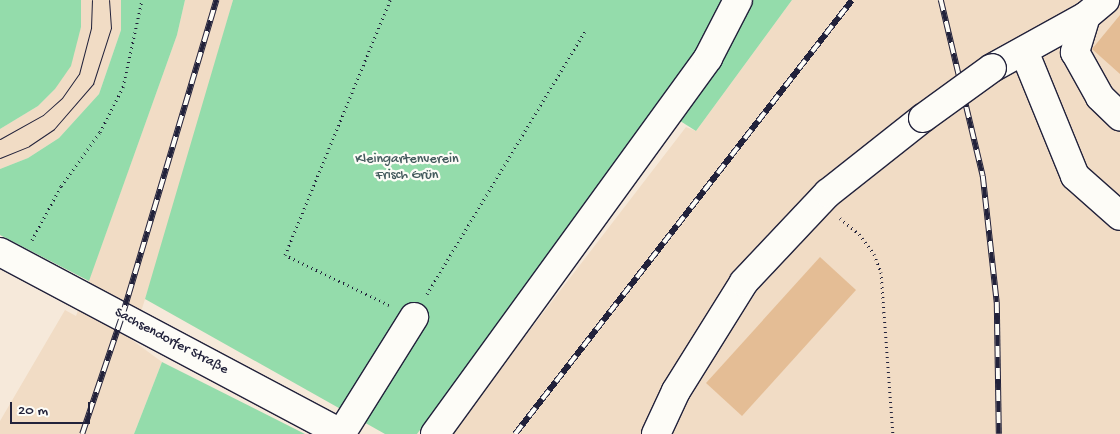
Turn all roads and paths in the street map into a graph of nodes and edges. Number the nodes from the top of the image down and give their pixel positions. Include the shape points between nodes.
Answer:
1 (142, 0) edge
2 (390, 0) edge
3 (738, 0) edge
4 (1096, 8) edge
5 (586, 29) dead end
6 (1024, 51) junction
7 (1120, 116) edge
8 (820, 202) junction
9 (1120, 216) edge
10 (34, 237) dead end
11 (0, 252) edge
12 (414, 317) junction
13 (341, 434) edge
14 (435, 434) edge
15 (656, 434) edge
16 (893, 434) edge

1 - 10 path via 123,87 100,132 61,186
2 - 12 path via 286,255
3 - 14 street via 708,58
4 - 6 street
4 - 7 street via 1075,52 1100,96
5 - 12 path
6 - 8 street, bridge via 992,68 923,118
6 - 9 street via 1075,176
8 - 15 street via 744,282 676,391
8 - 16 path via 860,234 882,272
11 - 13 street, Sachsendorfer Straße
12 - 13 street

